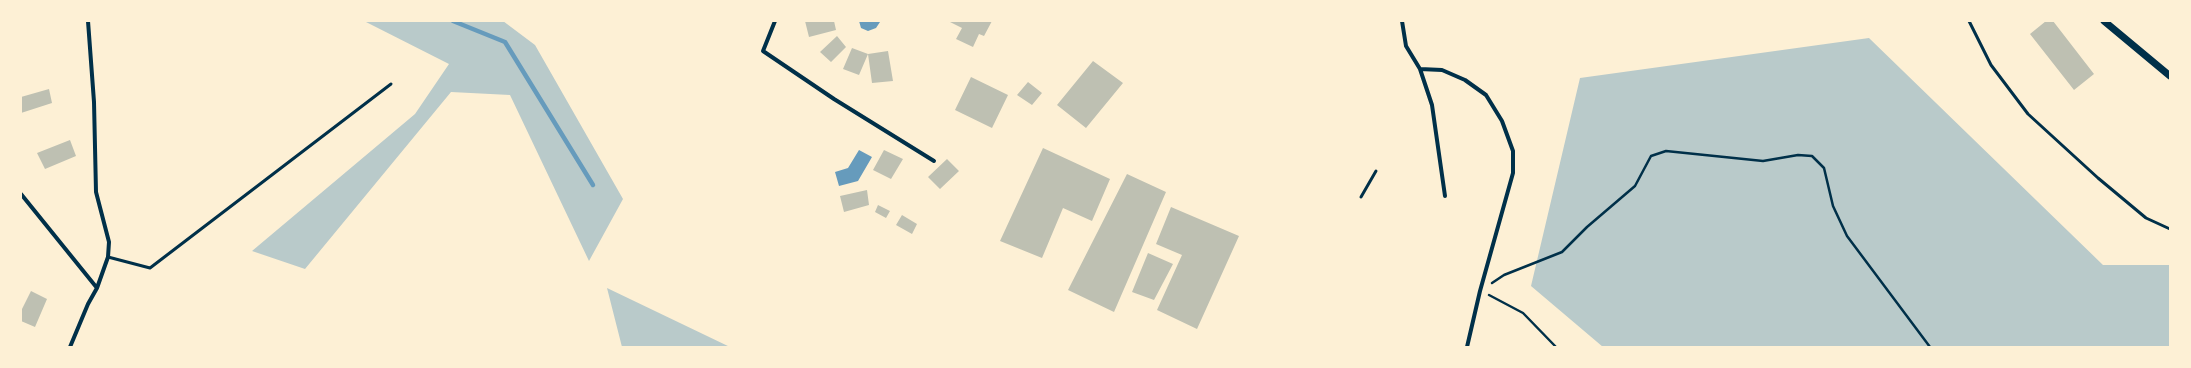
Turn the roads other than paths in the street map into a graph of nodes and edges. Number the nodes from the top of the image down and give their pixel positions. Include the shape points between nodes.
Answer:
1 (88, 21) edge
2 (775, 21) edge
3 (1402, 21) edge
4 (1969, 21) edge
5 (2104, 21) edge
6 (1420, 69) junction
7 (2170, 76) edge
8 (391, 84) dead end
9 (934, 161) dead end
10 (1376, 171) dead end
11 (21, 194) edge
12 (1445, 196) dead end
13 (1361, 197) dead end
14 (2170, 229) edge
15 (108, 257) junction
16 (98, 288) junction
17 (70, 347) edge
18 (1467, 347) edge

1 - 15 street via 94,102 96,192 109,242
2 - 9 street via 763,51
3 - 6 street via 1406,46
4 - 14 lane via 1991,65 2028,114 2146,218
5 - 7 street
6 - 12 street via 1432,105
6 - 18 street via 1442,70 1465,80 1486,95 1502,121 1513,151 1513,173
8 - 15 lane via 150,268
10 - 13 lane
11 - 16 street
15 - 16 street
16 - 17 street via 88,304

